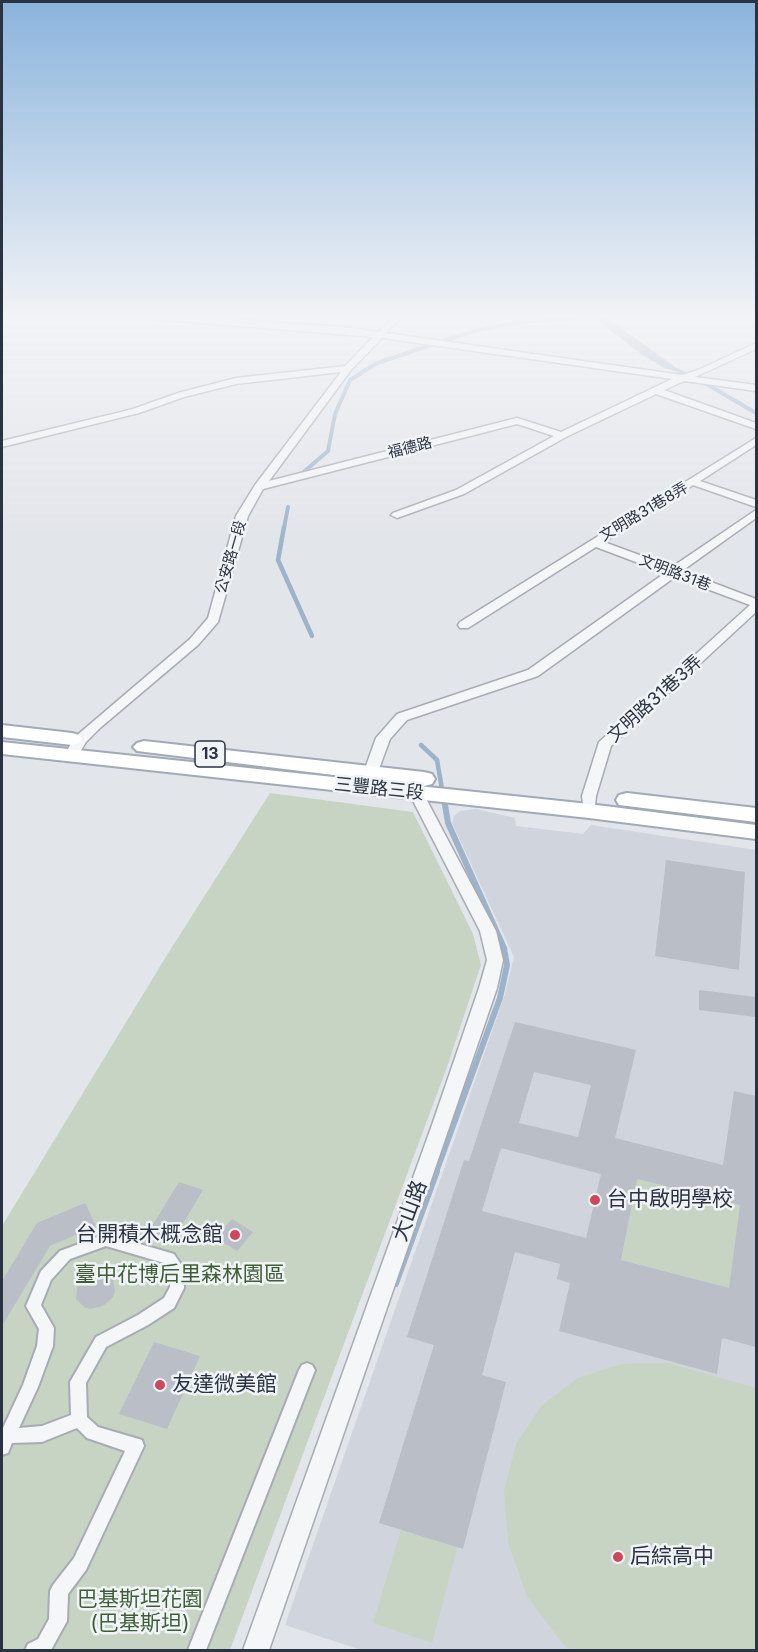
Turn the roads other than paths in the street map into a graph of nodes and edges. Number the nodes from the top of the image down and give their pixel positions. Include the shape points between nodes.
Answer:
1 (188, 393) edge
2 (329, 393) edge
3 (649, 393) edge
4 (664, 393) edge
5 (756, 426) edge
6 (561, 435) junction
7 (756, 441) edge
8 (2, 444) edge
9 (694, 482) junction
10 (259, 487) junction
11 (756, 504) edge
12 (756, 513) edge
13 (397, 515) dead end
14 (594, 542) junction
15 (672, 572) junction
16 (756, 605) edge
17 (464, 625) dead end
18 (2, 731) edge
19 (76, 747) junction
20 (2, 748) edge
21 (368, 781) junction
22 (417, 786) junction
23 (589, 803) junction
24 (756, 815) edge
25 (756, 832) edge
26 (307, 1370) dead end
27 (79, 1420) junction
28 (4, 1442) edge
29 (34, 1650) edge
30 (197, 1650) edge
31 (256, 1650) edge

1 - 8 street via 135,411
2 - 10 street, 公安路一段
3 - 6 street
4 - 5 street
6 - 10 street, 福德路 via 517,421
6 - 13 street via 460,492
7 - 9 street, 文明路31巷8弄
9 - 11 street
9 - 14 street, 文明路31巷8弄
10 - 19 street, 公安路一段 via 242,516 214,619 194,642
12 - 15 street
14 - 15 street, 文明路31巷
14 - 17 street, 文明路31巷8弄
15 - 16 street, 文明路31巷
15 - 21 street via 534,673 402,717 383,738
16 - 23 street, 文明路31巷3弄 via 604,745
18 - 19 main road, 三豐路三段 / 13
19 - 20 main road, 三豐路三段 / 13
19 - 21 main road, 三豐路三段 / 13
21 - 22 main road, 三豐路三段 / 13
22 - 23 main road, 三豐路三段 / 13
22 - 31 street, 大山路 via 488,931 495,960
23 - 24 main road, 三豐路三段 / 13
23 - 25 main road, 三豐路三段 / 13
26 - 30 street
27 - 28 street via 42,1434
27 - 28 street via 78,1382 101,1342 169,1303 177,1288 177,1269 169,1258 106,1240 65,1256 46,1276 33,1306 47,1328 45,1346
27 - 29 street via 93,1433 136,1446 80,1564 59,1591 58,1621 44,1645

